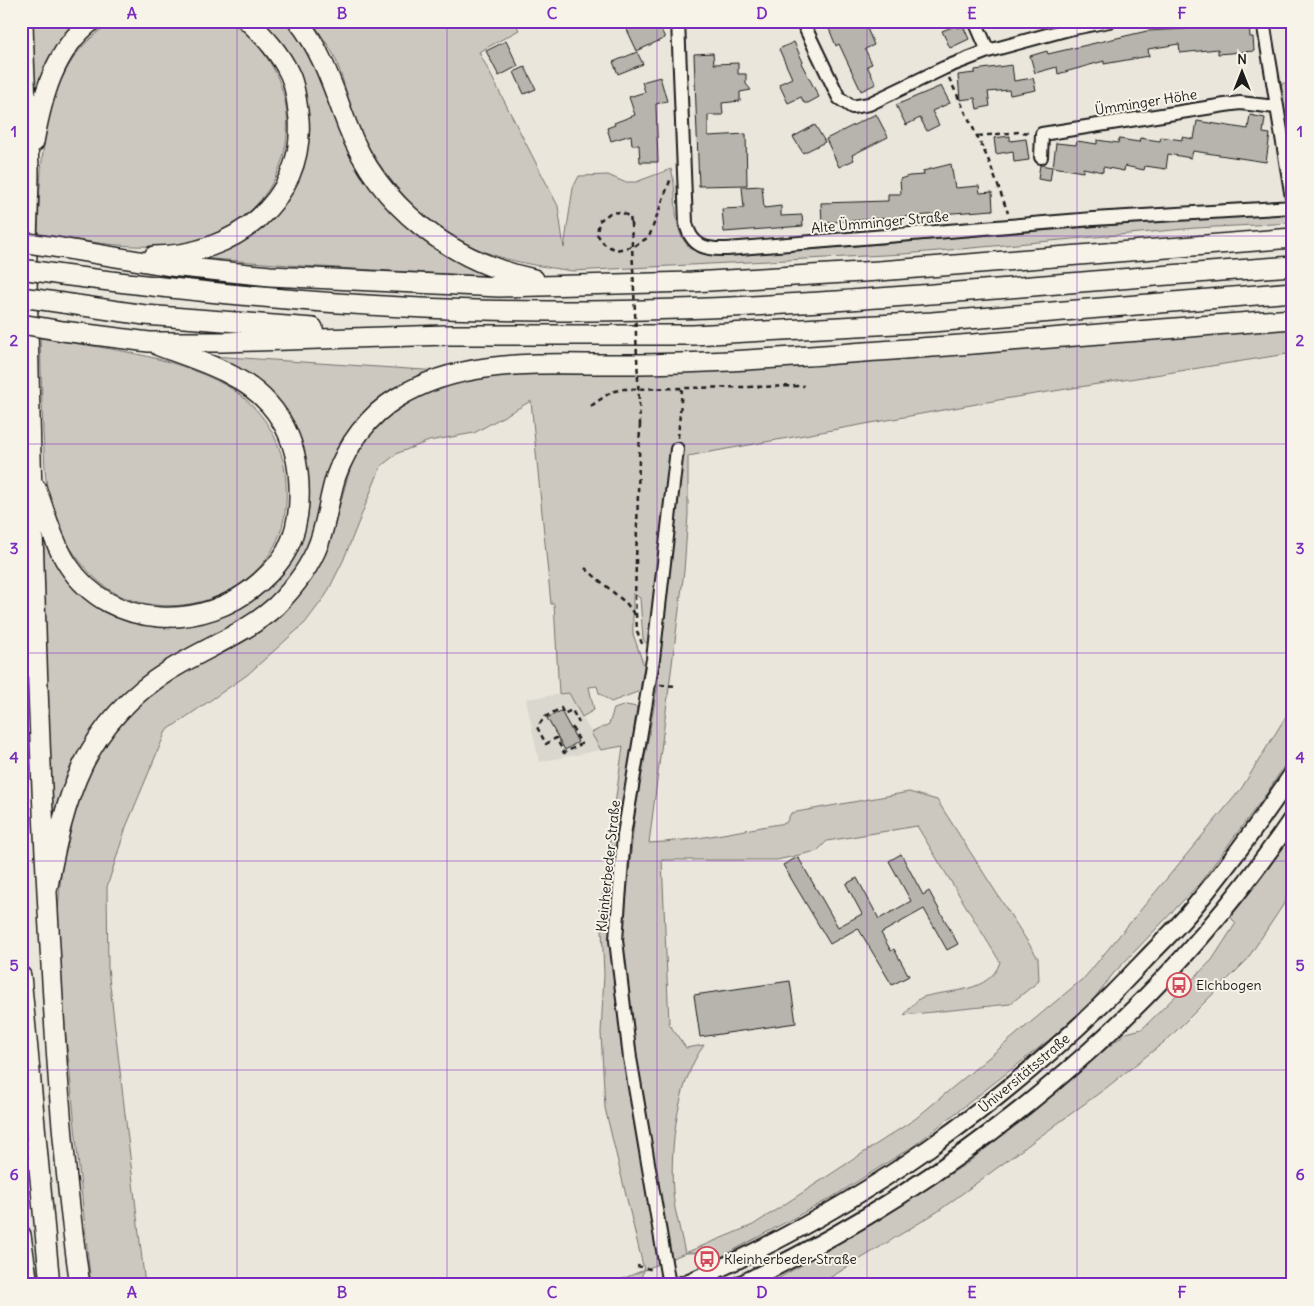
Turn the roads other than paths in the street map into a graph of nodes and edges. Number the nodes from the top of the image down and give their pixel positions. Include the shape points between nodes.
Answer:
1 (22, 21) edge
2 (92, 21) edge
3 (248, 21) edge
4 (298, 21) edge
5 (678, 21) edge
6 (802, 21) edge
7 (975, 21) edge
8 (1109, 21) edge
9 (1263, 21) edge
10 (988, 51) junction
11 (1276, 107) junction
12 (1041, 157) dead end
13 (29, 168) junction
14 (1293, 206) edge
15 (1293, 238) edge
16 (21, 242) edge
17 (112, 255) junction
18 (1293, 266) edge
19 (21, 269) edge
20 (558, 284) junction
21 (1293, 292) edge
22 (21, 297) edge
23 (1293, 319) edge
24 (21, 324) edge
25 (448, 335) junction
26 (149, 342) junction
27 (677, 449) road end
28 (33, 478) junction
29 (1293, 773) edge
30 (1293, 817) edge
31 (47, 891) junction
32 (21, 976) edge
33 (21, 1235) edge
34 (28, 1285) edge
35 (50, 1285) edge
36 (80, 1285) edge
37 (669, 1285) edge
38 (682, 1285) edge
39 (739, 1285) edge

1 - 13 highway
2 - 13 highway via 70,43 56,65 44,96
3 - 17 highway via 282,61 296,96 299,144 277,198 247,230 201,250 165,256
4 - 20 highway via 320,56 348,129 364,160 392,200 426,230 464,256 507,273
5 - 14 street, Alte Ümminger Straße via 688,231 700,246 711,250
6 - 10 street via 839,98 848,106 869,104
7 - 10 street
8 - 10 street
9 - 11 street
11 - 12 street, Ümminger Höhe via 1240,103 1042,134
11 - 14 street
13 - 28 highway via 27,273
15 - 20 highway via 860,272 692,282
16 - 17 highway, bridge
17 - 20 highway via 170,266 270,276 498,288
18 - 19 highway, bridge via 769,305 551,311 440,309 199,293
21 - 25 highway via 809,330 600,336
22 - 25 highway, bridge via 145,314 278,326
23 - 31 highway via 904,351 497,367 460,372 417,387 395,398 376,414 346,453 337,474 319,542 309,564 286,596 237,634 151,683 102,732 69,794 59,825
24 - 26 highway, bridge
25 - 26 highway
26 - 28 highway via 236,378 253,389 269,404 290,438 300,488 295,531 286,552 270,572 248,593 223,607 201,614 174,619 149,617 115,607 97,596 69,566 56,545
27 - 37 street, Kleinherbeder Straße via 653,659 624,835 616,940 630,1058
28 - 31 highway via 32,569
29 - 38 main road, Universitätsstraße via 1258,826 1193,909 1106,1002 1015,1084 964,1124 858,1195 761,1248
30 - 39 main road, Universitätsstraße via 1226,907 1166,975 1060,1077 914,1187 837,1235
31 - 36 highway via 60,1106
32 - 35 highway
33 - 34 highway

